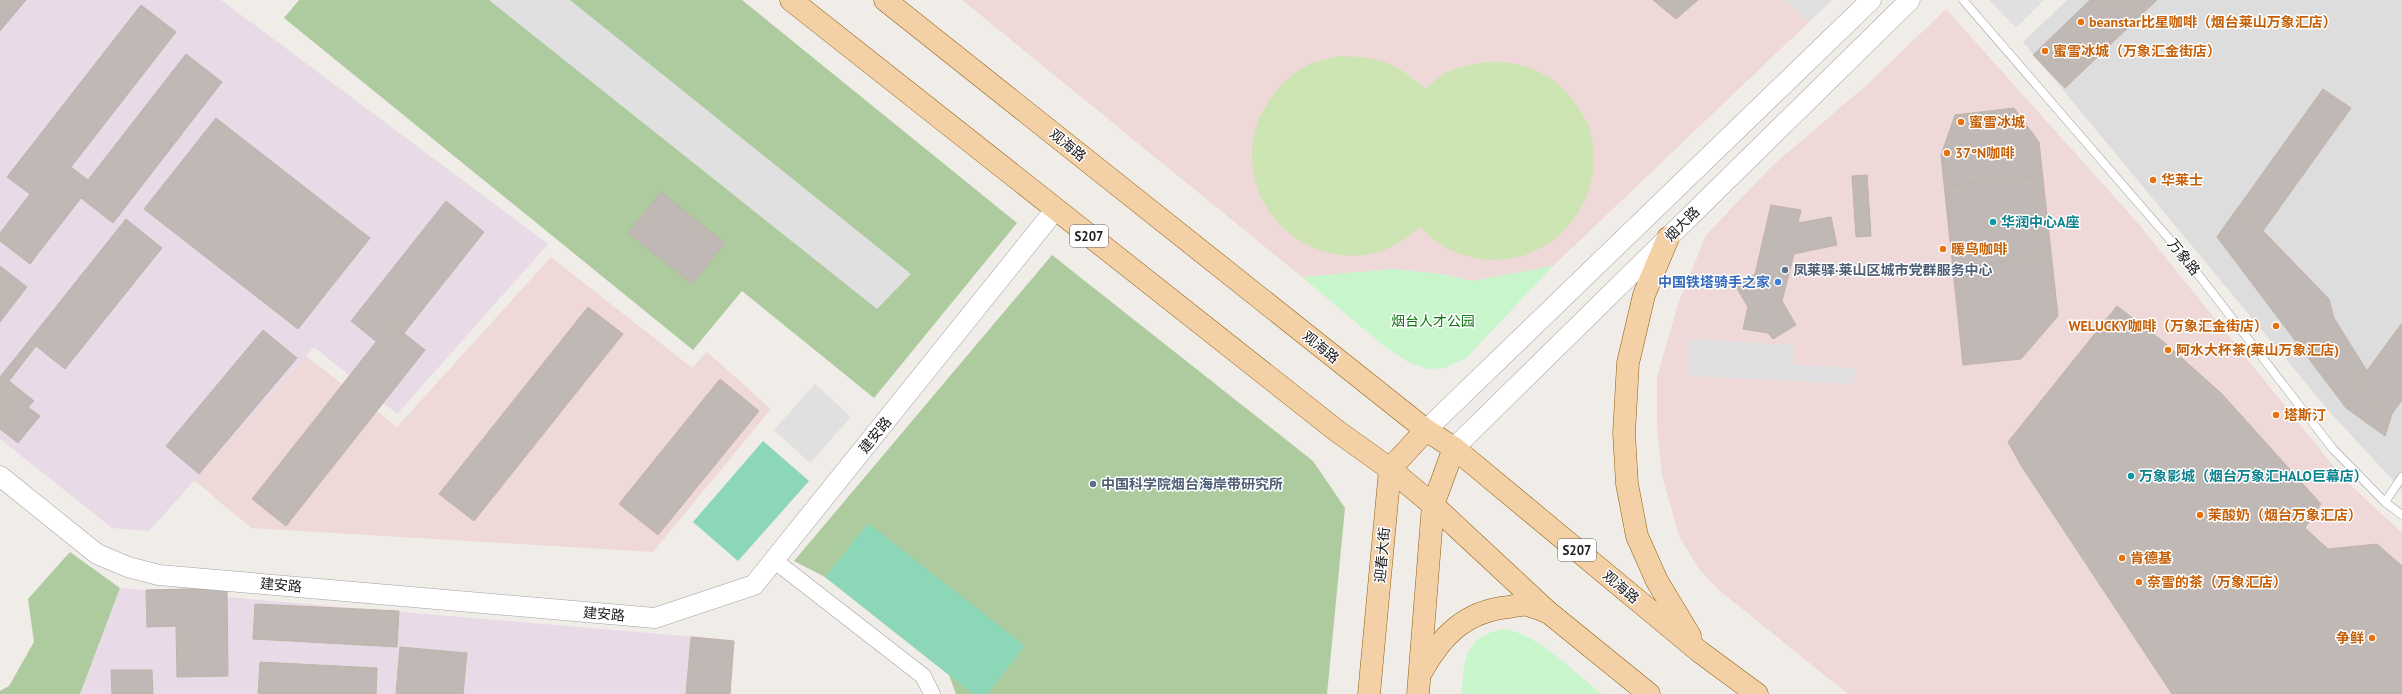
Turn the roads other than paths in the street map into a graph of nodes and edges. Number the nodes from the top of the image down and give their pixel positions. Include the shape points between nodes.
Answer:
1 (791, 0) edge
2 (885, 0) edge
3 (1871, 0) edge
4 (1910, 0) edge
5 (1963, 0) edge
6 (1056, 210) junction
7 (1668, 238) junction
8 (1426, 430) junction
9 (1454, 448) junction
10 (1390, 469) junction
11 (0, 476) edge
12 (2402, 477) edge
13 (2385, 502) junction
14 (1433, 505) junction
15 (2402, 515) edge
16 (775, 561) junction
17 (1548, 612) junction
18 (1700, 652) junction
19 (1419, 685) edge
20 (932, 694) edge
21 (1369, 694) edge
22 (1649, 694) edge
23 (1757, 694) edge

1 - 6 main road, S207
2 - 8 main road, 观海路 / S207
3 - 8 street, 烟大路
4 - 7 street, 烟大路
5 - 13 lane, 万象路 via 2184,256 2334,449
6 - 10 main road, S207 via 1337,431
6 - 16 street, 建安路
7 - 9 street, 烟大路
7 - 18 main road via 1644,295 1628,363 1624,433 1627,484 1637,536 1657,581
8 - 9 main road, 观海路 / S207
8 - 10 main road
9 - 14 main road
9 - 18 main road, 观海路 / S207
10 - 14 main road, S207
10 - 21 main road, 迎春大街
11 - 16 street, 建安路 via 97,554 128,567 159,575 655,618 754,585
12 - 13 lane
13 - 15 lane, 万象路
14 - 17 main road, S207
14 - 19 main road
16 - 20 street via 923,676
17 - 19 main road via 1527,605 1499,608 1472,617 1451,631 1435,648
17 - 22 main road, S207
18 - 23 main road, 观海路 / S207

